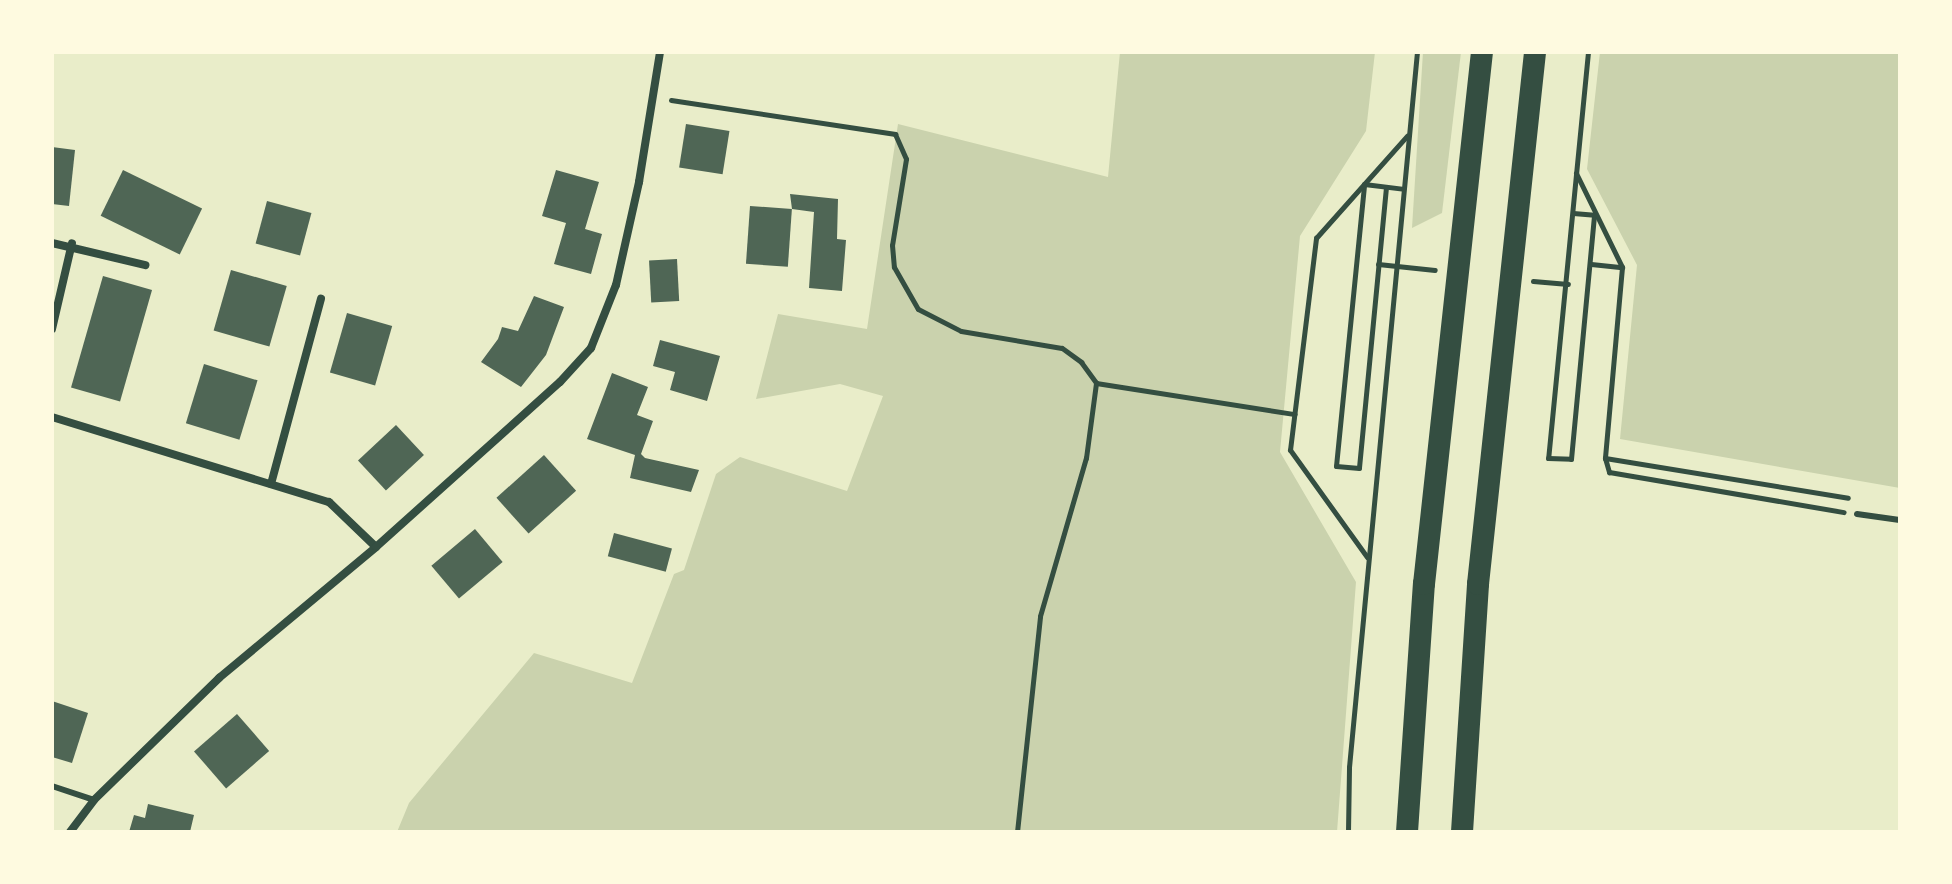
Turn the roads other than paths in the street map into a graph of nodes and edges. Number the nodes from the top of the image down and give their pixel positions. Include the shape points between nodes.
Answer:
1 (660, 52) edge
2 (1482, 52) edge
3 (1535, 52) edge
4 (52, 243) edge
5 (72, 247) junction
6 (145, 265) dead end
7 (321, 299) dead end
8 (52, 329) edge
9 (52, 417) edge
10 (271, 484) junction
11 (1857, 514) road end
12 (1900, 520) edge
13 (376, 547) junction
14 (52, 786) edge
15 (94, 800) junction
16 (70, 832) edge
17 (1407, 832) edge
18 (1462, 832) edge

1 - 13 street via 616,285 591,348
2 - 17 highway via 1424,584
3 - 18 highway via 1478,584
4 - 5 street
5 - 6 street
5 - 8 street
7 - 10 street
9 - 10 street
10 - 13 street via 329,502
11 - 12 lane
13 - 15 street via 219,678
14 - 15 lane
15 - 16 street

